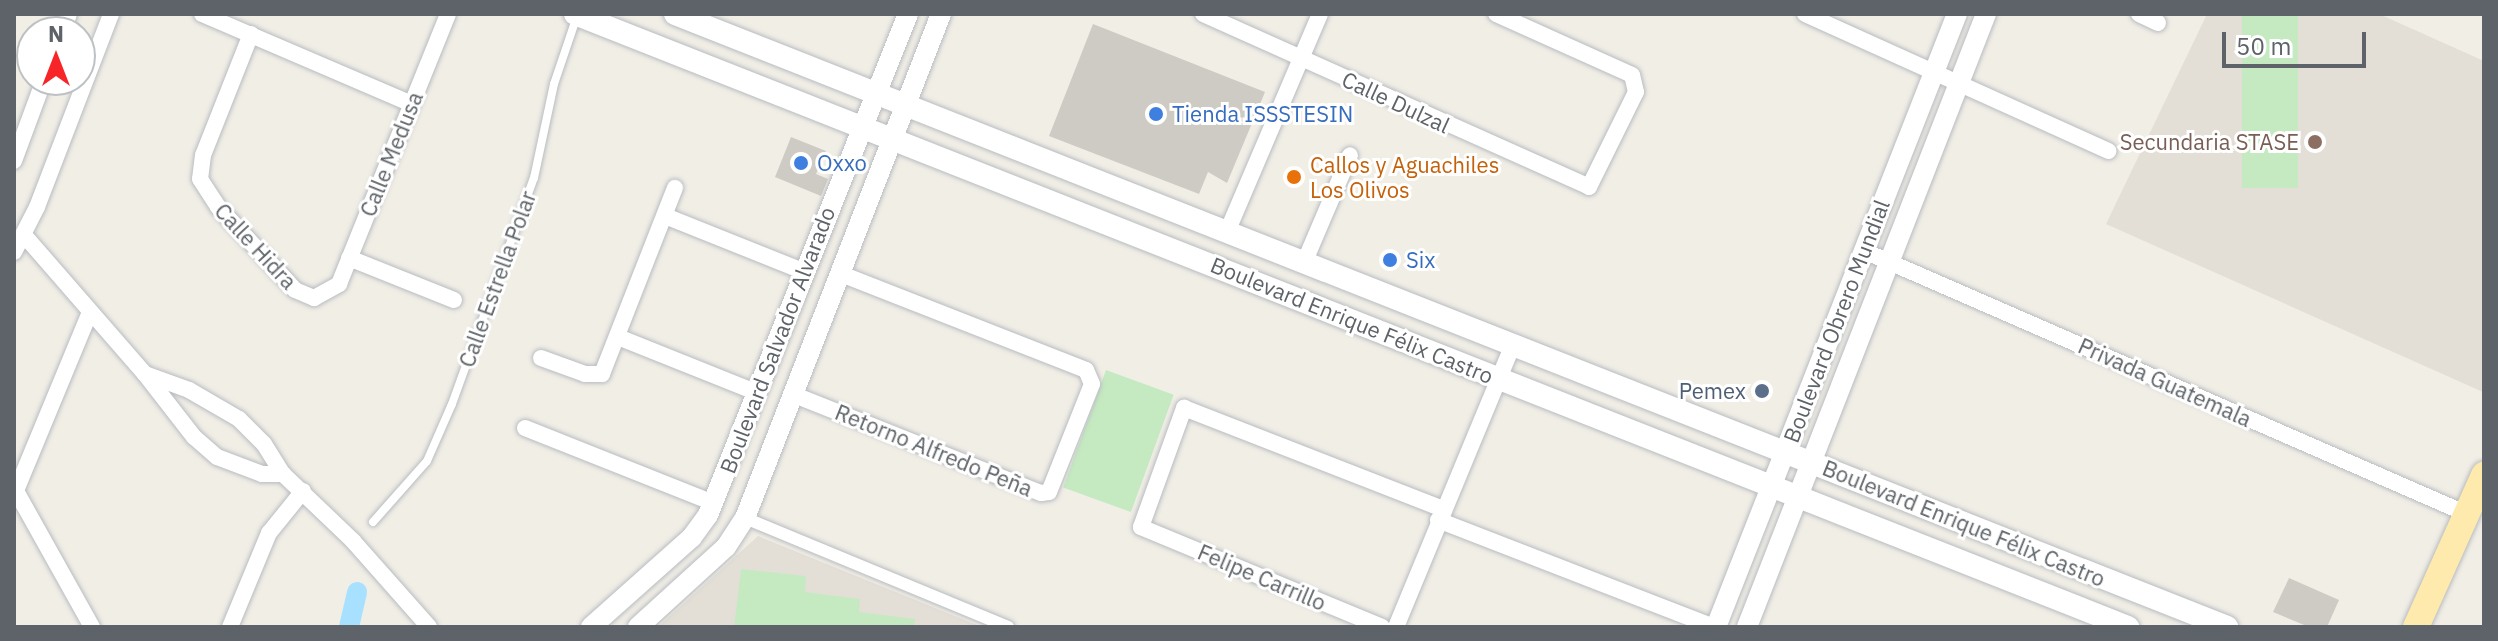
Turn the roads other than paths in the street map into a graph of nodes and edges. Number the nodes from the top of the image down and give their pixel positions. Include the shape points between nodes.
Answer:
1 (111, 14) edge
2 (202, 14) edge
3 (448, 14) edge
4 (576, 14) edge
5 (675, 14) edge
6 (908, 14) edge
7 (941, 14) edge
8 (1203, 14) edge
9 (1320, 14) edge
10 (1496, 14) edge
11 (1805, 14) edge
12 (1957, 14) edge
13 (1986, 14) edge
14 (2139, 14) edge
15 (2158, 23) dead end
16 (251, 34) junction
17 (1301, 59) junction
18 (1934, 72) junction
19 (1957, 82) junction
20 (875, 91) junction
21 (38, 96) edge
22 (412, 104) junction
23 (904, 104) junction
24 (860, 126) junction
25 (891, 138) junction
26 (16, 150) edge
27 (2109, 151) dead end
28 (1350, 155) dead end
29 (675, 188) dead end
30 (665, 216) junction
31 (824, 220) junction
32 (855, 232) junction
33 (1227, 232) junction
34 (24, 235) junction
35 (1864, 251) junction
36 (14, 252) edge
37 (349, 258) junction
38 (1887, 262) junction
39 (1304, 263) junction
40 (805, 272) junction
41 (839, 273) junction
42 (332, 292) joint
43 (454, 300) dead end
44 (90, 312) junction
45 (618, 337) junction
46 (1512, 347) junction
47 (541, 358) dead end
48 (145, 374) junction
49 (1499, 378) junction
50 (758, 393) junction
51 (792, 394) junction
52 (744, 424) junction
53 (525, 428) dead end
54 (775, 436) junction
55 (1785, 452) junction
56 (1811, 463) junction
57 (283, 474) junction
58 (2484, 475) edge
59 (1772, 486) junction
60 (16, 491) edge
61 (303, 491) junction
62 (1798, 496) junction
63 (713, 503) junction
64 (2467, 514) junction
65 (1441, 515) junction
66 (745, 518) junction
67 (373, 522) dead end
68 (2442, 568) junction
69 (92, 627) edge
70 (230, 627) edge
71 (429, 627) edge
72 (591, 627) edge
73 (638, 627) edge
74 (1008, 627) edge
75 (1382, 627) edge
76 (1396, 627) edge
77 (1715, 627) edge
78 (1747, 627) edge
79 (2128, 627) edge
80 (2227, 627) edge
81 (2416, 627) edge
82 (2430, 627) edge

1 - 34 street
2 - 16 street
3 - 22 street, Calle Medusa
4 - 24 main road, Boulevard Enrique Félix Castro
4 - 67 lane, Calle Estrella Polar via 534,178 441,432 427,461
5 - 20 main road, Boulevard Enrique Félix Castro
6 - 20 street, Boulevard Salvador Alvarado
7 - 23 street, Boulevard Salvador Alvarado
8 - 17 street, Calle Dulzal
9 - 17 street
10 - 17 street, Calle Dulzal via 1632,75 1636,85 1589,187
11 - 18 street
12 - 18 street, Boulevard Obrero Mundial
13 - 19 street, Boulevard Obrero Mundial
14 - 15 street
16 - 22 street
16 - 42 street, Calle Hidra via 203,155 200,179 218,207 295,290 314,298
17 - 33 street
18 - 19 street
18 - 35 street, Boulevard Obrero Mundial
19 - 27 street
19 - 38 street, Boulevard Obrero Mundial
20 - 23 main road, Boulevard Enrique Félix Castro
20 - 24 street, Boulevard Salvador Alvarado
21 - 26 street
22 - 37 street, Calle Medusa
23 - 25 street, Boulevard Salvador Alvarado
23 - 33 main road, Boulevard Enrique Félix Castro
24 - 25 main road, Boulevard Enrique Félix Castro
24 - 31 street, Boulevard Salvador Alvarado
25 - 32 street, Boulevard Salvador Alvarado
25 - 49 main road, Boulevard Enrique Félix Castro
28 - 39 street
29 - 30 street
30 - 40 street
30 - 45 street
31 - 32 street
31 - 40 street, Boulevard Salvador Alvarado
32 - 41 street, Boulevard Salvador Alvarado
33 - 39 main road, Boulevard Enrique Félix Castro
34 - 36 street
34 - 44 street
35 - 38 street, Privada Guatemala
35 - 55 street, Boulevard Obrero Mundial
37 - 42 street, Calle Medusa
37 - 43 street
38 - 56 street, Boulevard Obrero Mundial
38 - 64 street, Privada Guatemala
39 - 46 main road, Boulevard Enrique Félix Castro
40 - 50 street, Boulevard Salvador Alvarado
41 - 51 street, Boulevard Salvador Alvarado
41 - 51 street, Retorno Alfredo Peña via 1092,375 1049,492
44 - 48 street
44 - 60 street
45 - 47 street via 602,374 585,374
45 - 50 street
46 - 49 street
46 - 55 main road, Boulevard Enrique Félix Castro
48 - 57 street via 189,390 239,419
48 - 57 street via 194,437 217,457 262,474
49 - 59 main road, Boulevard Enrique Félix Castro
49 - 65 street
50 - 52 street, Boulevard Salvador Alvarado
51 - 54 street, Boulevard Salvador Alvarado
52 - 54 street
52 - 63 street, Boulevard Salvador Alvarado
53 - 63 street
54 - 66 street, Boulevard Salvador Alvarado
55 - 56 main road, Boulevard Enrique Félix Castro
55 - 59 street, Boulevard Obrero Mundial
56 - 62 street, Boulevard Obrero Mundial
56 - 80 main road, Boulevard Enrique Félix Castro
57 - 61 street
58 - 64 main road
59 - 62 main road, Boulevard Enrique Félix Castro
59 - 77 street, Boulevard Obrero Mundial
60 - 69 street
61 - 70 street via 269,533
61 - 71 street
62 - 78 street, Boulevard Obrero Mundial
62 - 79 main road, Boulevard Enrique Félix Castro
63 - 72 street, Boulevard Salvador Alvarado via 692,537
64 - 68 main road
65 - 75 street, Felipe Carrillo via 1184,408 1141,527
65 - 76 street
65 - 77 street
66 - 73 street, Boulevard Salvador Alvarado via 726,547
66 - 74 street
68 - 81 main road
68 - 82 main road

